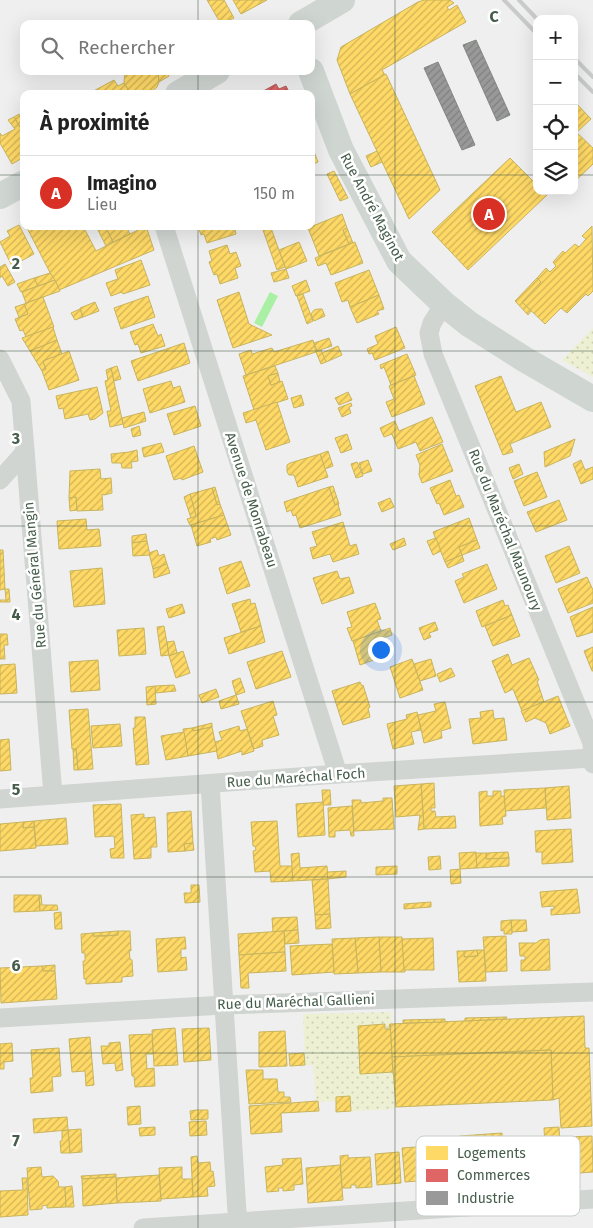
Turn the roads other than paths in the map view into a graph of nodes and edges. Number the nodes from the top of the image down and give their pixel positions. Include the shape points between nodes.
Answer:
1 (301, 0) edge
2 (342, 0) edge
3 (302, 20) edge
4 (309, 20) edge
5 (210, 75) edge
6 (313, 75) edge
7 (185, 90) edge
8 (20, 185) edge
9 (0, 196) edge
10 (165, 230) edge
11 (444, 304) junction
12 (0, 359) edge
13 (593, 399) edge
14 (25, 452) junction
15 (0, 480) edge
16 (593, 758) edge
17 (593, 764) edge
18 (338, 774) junction
19 (210, 784) junction
20 (53, 795) junction
21 (0, 799) edge
22 (593, 992) edge
23 (224, 1005) junction
24 (0, 1018) edge
25 (593, 1198) edge
26 (580, 1199) edge
27 (416, 1211) edge
28 (238, 1225) edge
29 (143, 1228) edge

1 - 3 street
2 - 4 street
5 - 7 street
6 - 11 street, Rue André Maginot via 341,150 399,261
8 - 9 street
10 - 18 street, Avenue de Monrabeau
11 - 13 street, Rue André Maginot via 508,349
11 - 16 street, Rue du Maréchal Maunoury via 429,333 433,354 592,743
12 - 14 street, Rue du Général Mangin via 21,401
14 - 15 street
14 - 20 street, Rue du Général Mangin
16 - 17 street, Rue du Maréchal Maunoury
16 - 18 street, Rue du Maréchal Foch
18 - 19 street, Rue du Maréchal Foch
19 - 20 street, Rue du Maréchal Foch
19 - 23 street
20 - 21 street, Rue du Maréchal Foch
22 - 23 street, Rue du Maréchal Gallieni
23 - 24 street, Rue du Maréchal Gallieni
23 - 28 street
25 - 26 street
27 - 28 street
28 - 29 street

